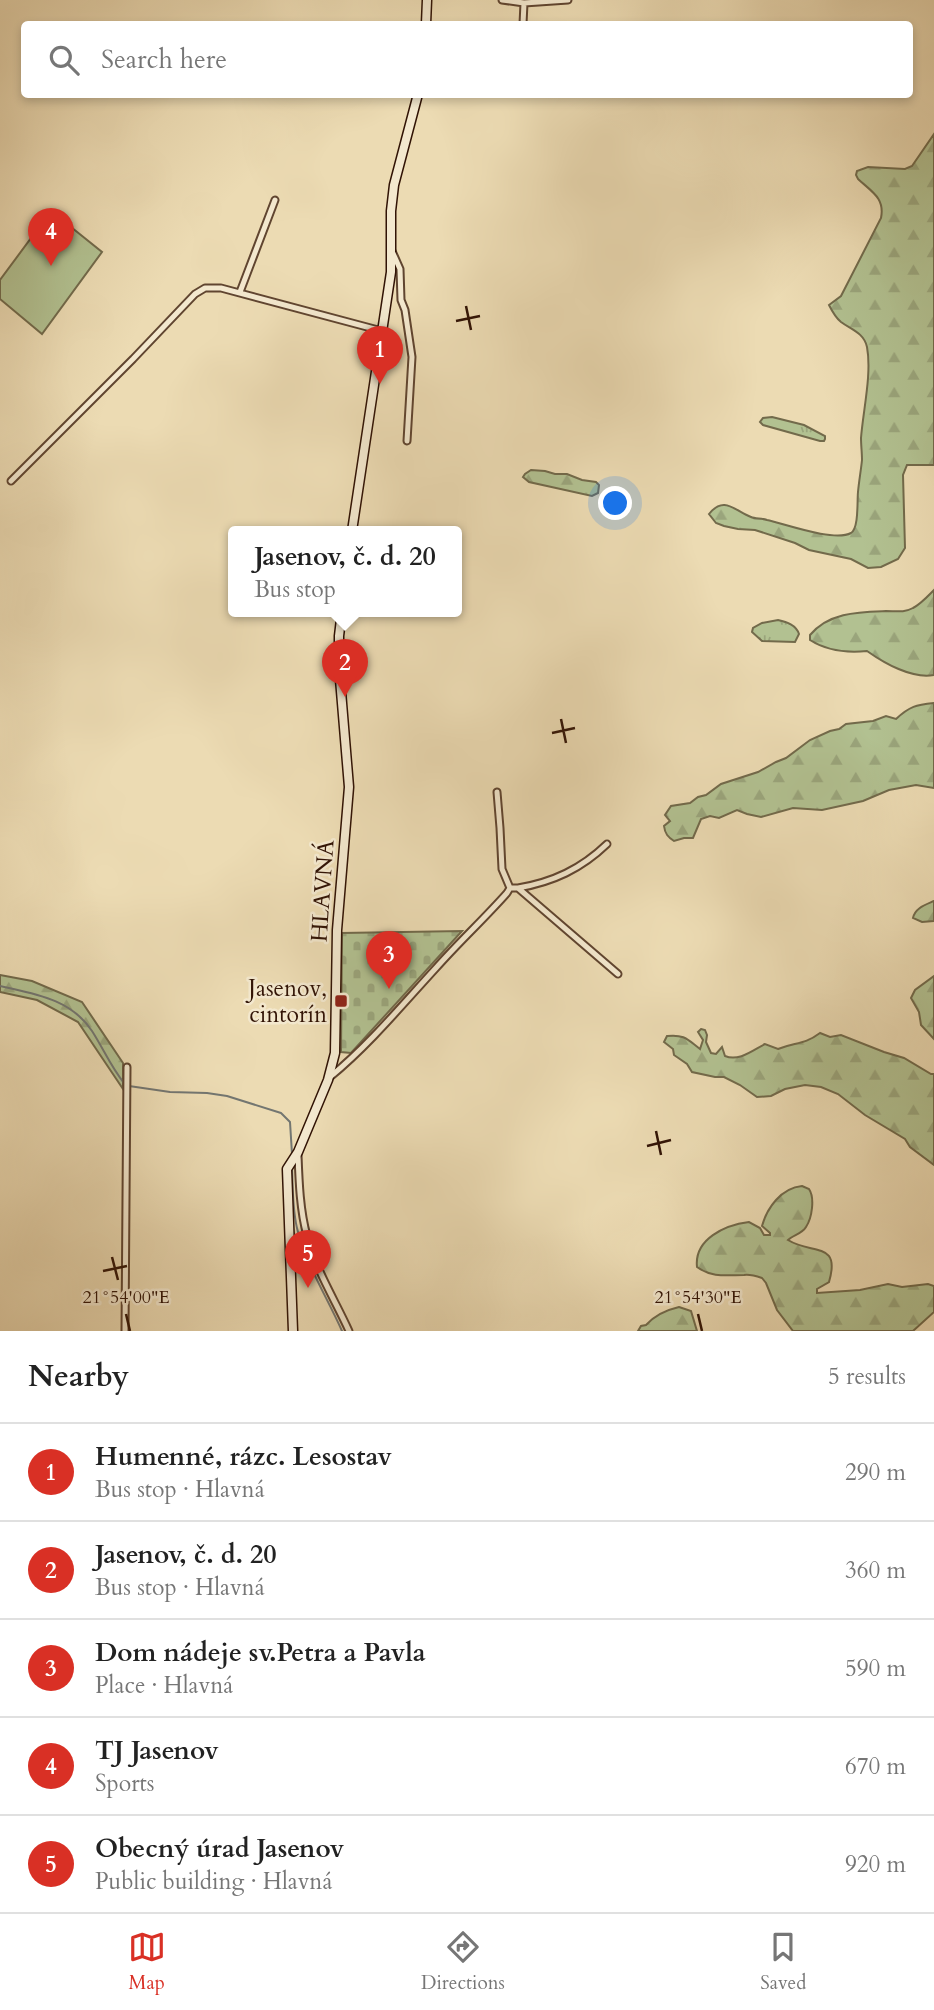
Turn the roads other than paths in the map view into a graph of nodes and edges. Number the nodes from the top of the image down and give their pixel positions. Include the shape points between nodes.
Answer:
1 (427, 0) edge
2 (502, 0) edge
3 (568, 0) edge
4 (524, 3) junction
5 (426, 21) edge
6 (523, 21) edge
7 (417, 98) edge
8 (275, 200) dead end
9 (392, 249) junction
10 (240, 292) junction
11 (382, 331) junction
12 (407, 441) dead end
13 (11, 481) dead end
14 (353, 526) edge
15 (342, 617) edge
16 (496, 792) dead end
17 (607, 844) dead end
18 (510, 888) junction
19 (518, 888) junction
20 (618, 974) dead end
21 (335, 1052) junction
22 (346, 1065) junction
23 (127, 1067) dead end
24 (328, 1080) junction
25 (297, 1154) junction
26 (125, 1331) edge
27 (293, 1331) edge
28 (349, 1331) edge

1 - 5 street
2 - 4 street
3 - 4 street
4 - 6 street
7 - 9 street via 394,185
8 - 10 street
9 - 11 street
9 - 12 street via 400,269 412,356
10 - 11 street
10 - 13 street via 205,288 195,294
11 - 14 street
15 - 21 street, HLAVNÁ via 339,667 349,787 337,930
16 - 18 street via 502,869
17 - 19 street via 568,873
18 - 19 street
18 - 22 street
19 - 20 street
21 - 22 street via 337,1061
21 - 24 street, HLAVNÁ
22 - 24 street
23 - 26 street
24 - 25 street, HLAVNÁ
25 - 27 street, HLAVNÁ via 286,1177
25 - 28 street via 306,1234

